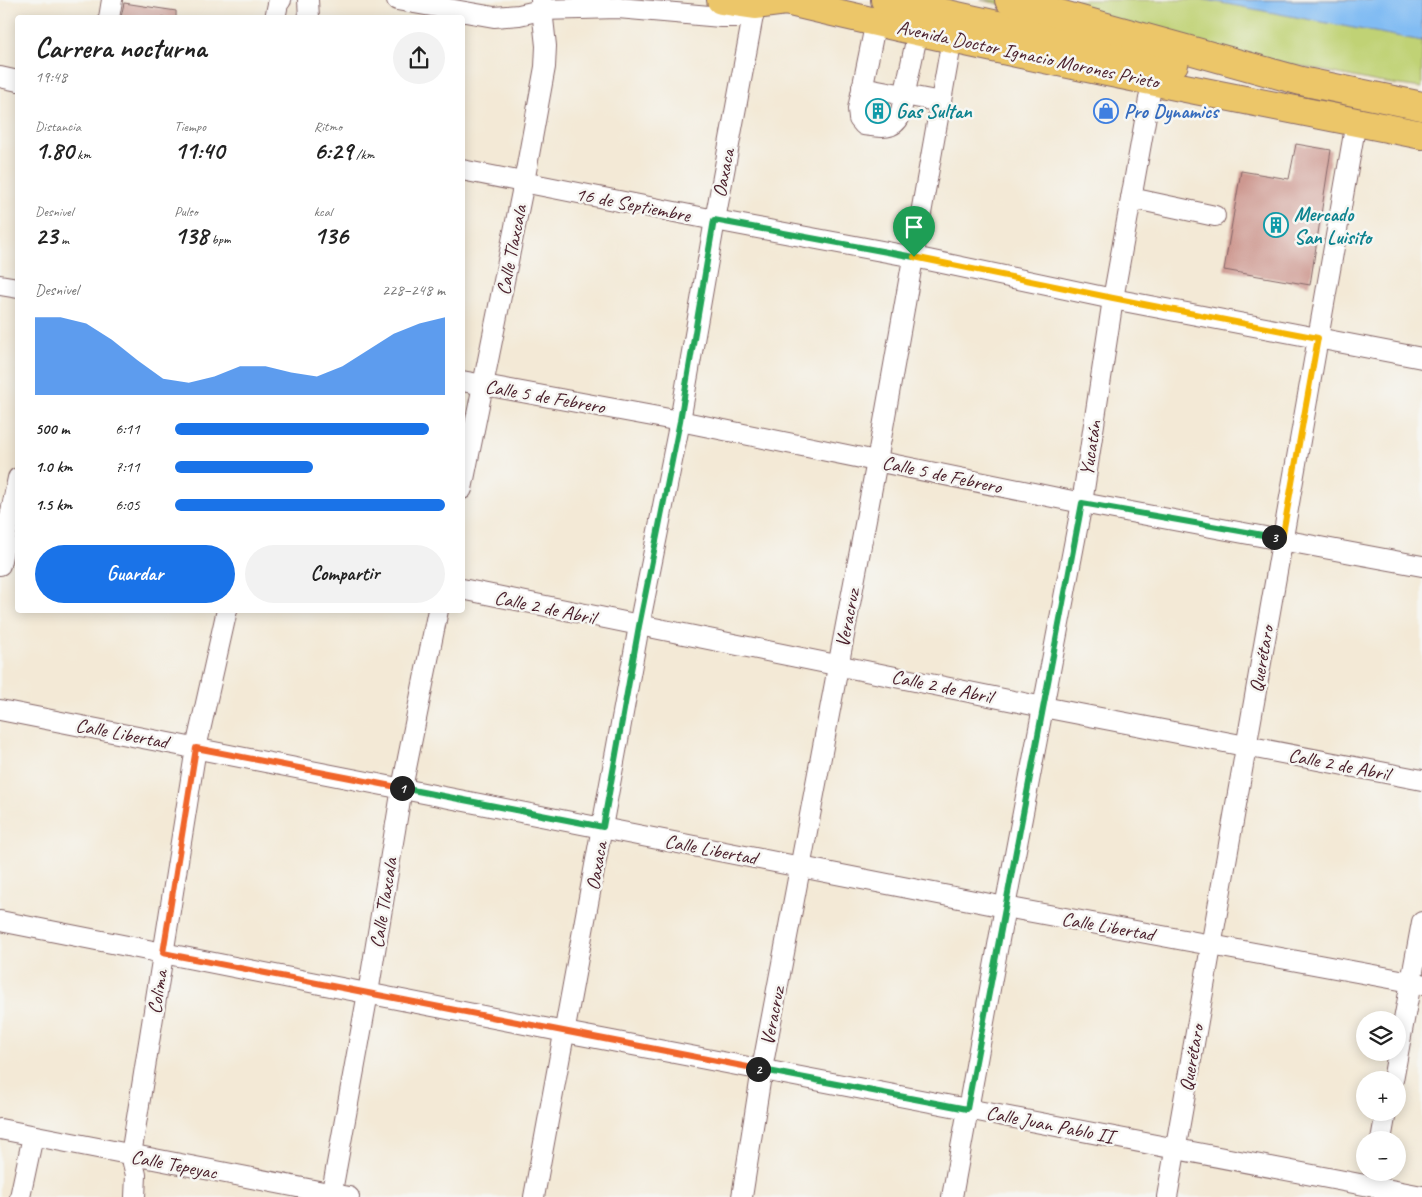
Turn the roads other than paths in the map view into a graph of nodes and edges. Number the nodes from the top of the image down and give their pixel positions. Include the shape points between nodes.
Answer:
1 (112, 0) edge
2 (281, 0) edge
3 (308, 0) edge
4 (397, 0) edge
5 (721, 0) edge
6 (1009, 0) edge
7 (541, 5) edge
8 (769, 6) edge
9 (880, 11) edge
10 (110, 15) edge
11 (276, 15) edge
12 (309, 15) edge
13 (918, 31) junction
14 (952, 39) junction
15 (1153, 61) junction
16 (0, 77) edge
17 (15, 80) edge
18 (862, 87) junction
19 (904, 94) junction
20 (941, 102) junction
21 (1422, 106) edge
22 (1356, 122) junction
23 (1422, 135) edge
24 (465, 171) edge
25 (524, 182) junction
26 (1131, 198) junction
27 (1215, 216) dead end
28 (714, 220) junction
29 (914, 257) junction
30 (0, 285) edge
31 (15, 288) edge
32 (1113, 298) junction
33 (1318, 338) junction
34 (1422, 358) edge
35 (465, 382) edge
36 (484, 385) junction
37 (680, 421) junction
38 (877, 461) junction
39 (465, 475) edge
40 (15, 486) edge
41 (10, 500) edge
42 (1082, 503) junction
43 (1282, 539) junction
44 (0, 566) edge
45 (1422, 566) edge
46 (465, 590) edge
47 (226, 613) edge
48 (437, 613) edge
49 (639, 626) junction
50 (838, 664) junction
51 (1043, 707) junction
52 (0, 710) edge
53 (1246, 746) junction
54 (196, 748) junction
55 (1422, 780) edge
56 (402, 788) junction
57 (603, 827) junction
58 (800, 866) junction
59 (1005, 907) junction
60 (0, 922) edge
61 (1422, 922) edge
62 (1211, 945) junction
63 (163, 953) junction
64 (1417, 983) edge
65 (368, 993) junction
66 (565, 1032) junction
67 (762, 1069) junction
68 (1395, 1071) edge
69 (967, 1109) junction
70 (0, 1129) edge
71 (33, 1136) junction
72 (1176, 1148) junction
73 (132, 1156) junction
74 (1373, 1185) edge
75 (338, 1196) edge
76 (1422, 1196) edge
77 (20, 1197) edge
78 (134, 1197) edge
79 (534, 1197) edge
80 (742, 1197) edge
81 (952, 1197) edge
82 (1167, 1197) edge

1 - 10 street
2 - 11 street
3 - 12 street
4 - 7 street via 494,17 519,15
5 - 8 highway, Avenida Doctor Ignacio Morones Prieto
6 - 15 highway, Avenida Doctor Ignacio Morones Prieto
7 - 8 street via 720,17
7 - 25 street, Calle Tlaxcala via 545,27 545,67
8 - 9 highway, Avenida Doctor Ignacio Morones Prieto
8 - 28 street, Oaxaca
9 - 13 highway, Avenida Doctor Ignacio Morones Prieto
9 - 15 highway via 990,22
9 - 18 street
13 - 14 highway, Avenida Doctor Ignacio Morones Prieto
13 - 19 street
14 - 15 highway, Avenida Doctor Ignacio Morones Prieto
14 - 20 street, Veracruz
15 - 21 highway, Avenida Doctor Ignacio Morones Prieto via 1301,81
15 - 22 highway, Avenida Doctor Ignacio Morones Prieto
15 - 26 street, Yucatán
16 - 17 street
18 - 19 street
18 - 19 street via 858,114 864,125 883,128 894,124 900,116
19 - 20 street
20 - 29 street, Veracruz
22 - 23 highway, Avenida Doctor Ignacio Morones Prieto
22 - 33 street, Querétaro
24 - 25 street, 16 de Septiembre
25 - 28 street, 16 de Septiembre
25 - 36 street, Calle Tlaxcala
26 - 27 street
26 - 32 street, Yucatán
28 - 29 street, 16 de Septiembre
28 - 37 street, Oaxaca
29 - 32 street, 16 de Septiembre
29 - 38 street, Veracruz
30 - 31 street
32 - 33 street, 16 de Septiembre
32 - 42 street, Yucatán
33 - 34 street, 16 de Septiembre
33 - 43 street, Querétaro
35 - 36 street, Calle 5 de Febrero
36 - 37 street, Calle 5 de Febrero
36 - 39 street, Calle Tlaxcala
37 - 38 street, Calle 5 de Febrero
37 - 49 street, Oaxaca
38 - 42 street, Calle 5 de Febrero
38 - 50 street, Veracruz
40 - 41 street
41 - 44 street
42 - 43 street, Calle 5 de Febrero
42 - 51 street, Yucatán
43 - 45 street, Calle 5 de Febrero
43 - 53 street, Querétaro
46 - 49 street, Calle 2 de Abril
47 - 54 street, Colima
48 - 56 street, Calle Tlaxcala
49 - 50 street, Calle 2 de Abril
49 - 57 street, Oaxaca
50 - 51 street, Calle 2 de Abril
50 - 58 street, Veracruz
51 - 53 street, Calle 2 de Abril
51 - 59 street, Yucatán
52 - 54 street, Calle Libertad
53 - 55 street, Calle 2 de Abril
53 - 62 street, Querétaro
54 - 56 street, Calle Libertad
54 - 63 street, Colima
56 - 57 street, Calle Libertad
56 - 65 street, Calle Tlaxcala
57 - 58 street, Calle Libertad
57 - 66 street, Oaxaca
58 - 59 street, Calle Libertad
58 - 67 street, Veracruz
59 - 62 street, Calle Libertad
59 - 69 street, Yucatán
60 - 63 street, Calle Juan Pablo II
61 - 64 street
62 - 64 street, Calle Libertad
62 - 72 street, Querétaro
63 - 65 street, Calle Juan Pablo II
63 - 73 street, Colima
64 - 68 street
65 - 66 street, Calle Juan Pablo II
65 - 75 street, Calle Tlaxcala
66 - 67 street, Calle Juan Pablo II
66 - 79 street, Oaxaca
67 - 69 street, Calle Juan Pablo II
67 - 80 street, Veracruz
69 - 72 street, Calle Juan Pablo II
69 - 81 street, Yucatán
70 - 71 street, Calle Tepeyac
71 - 73 street, Calle Tepeyac
71 - 77 street
72 - 74 street, Calle Juan Pablo II
72 - 82 street, Querétaro
73 - 75 street, Calle Tepeyac
73 - 78 street, Colima via 136,1175
74 - 76 street, Calle Juan Pablo II

